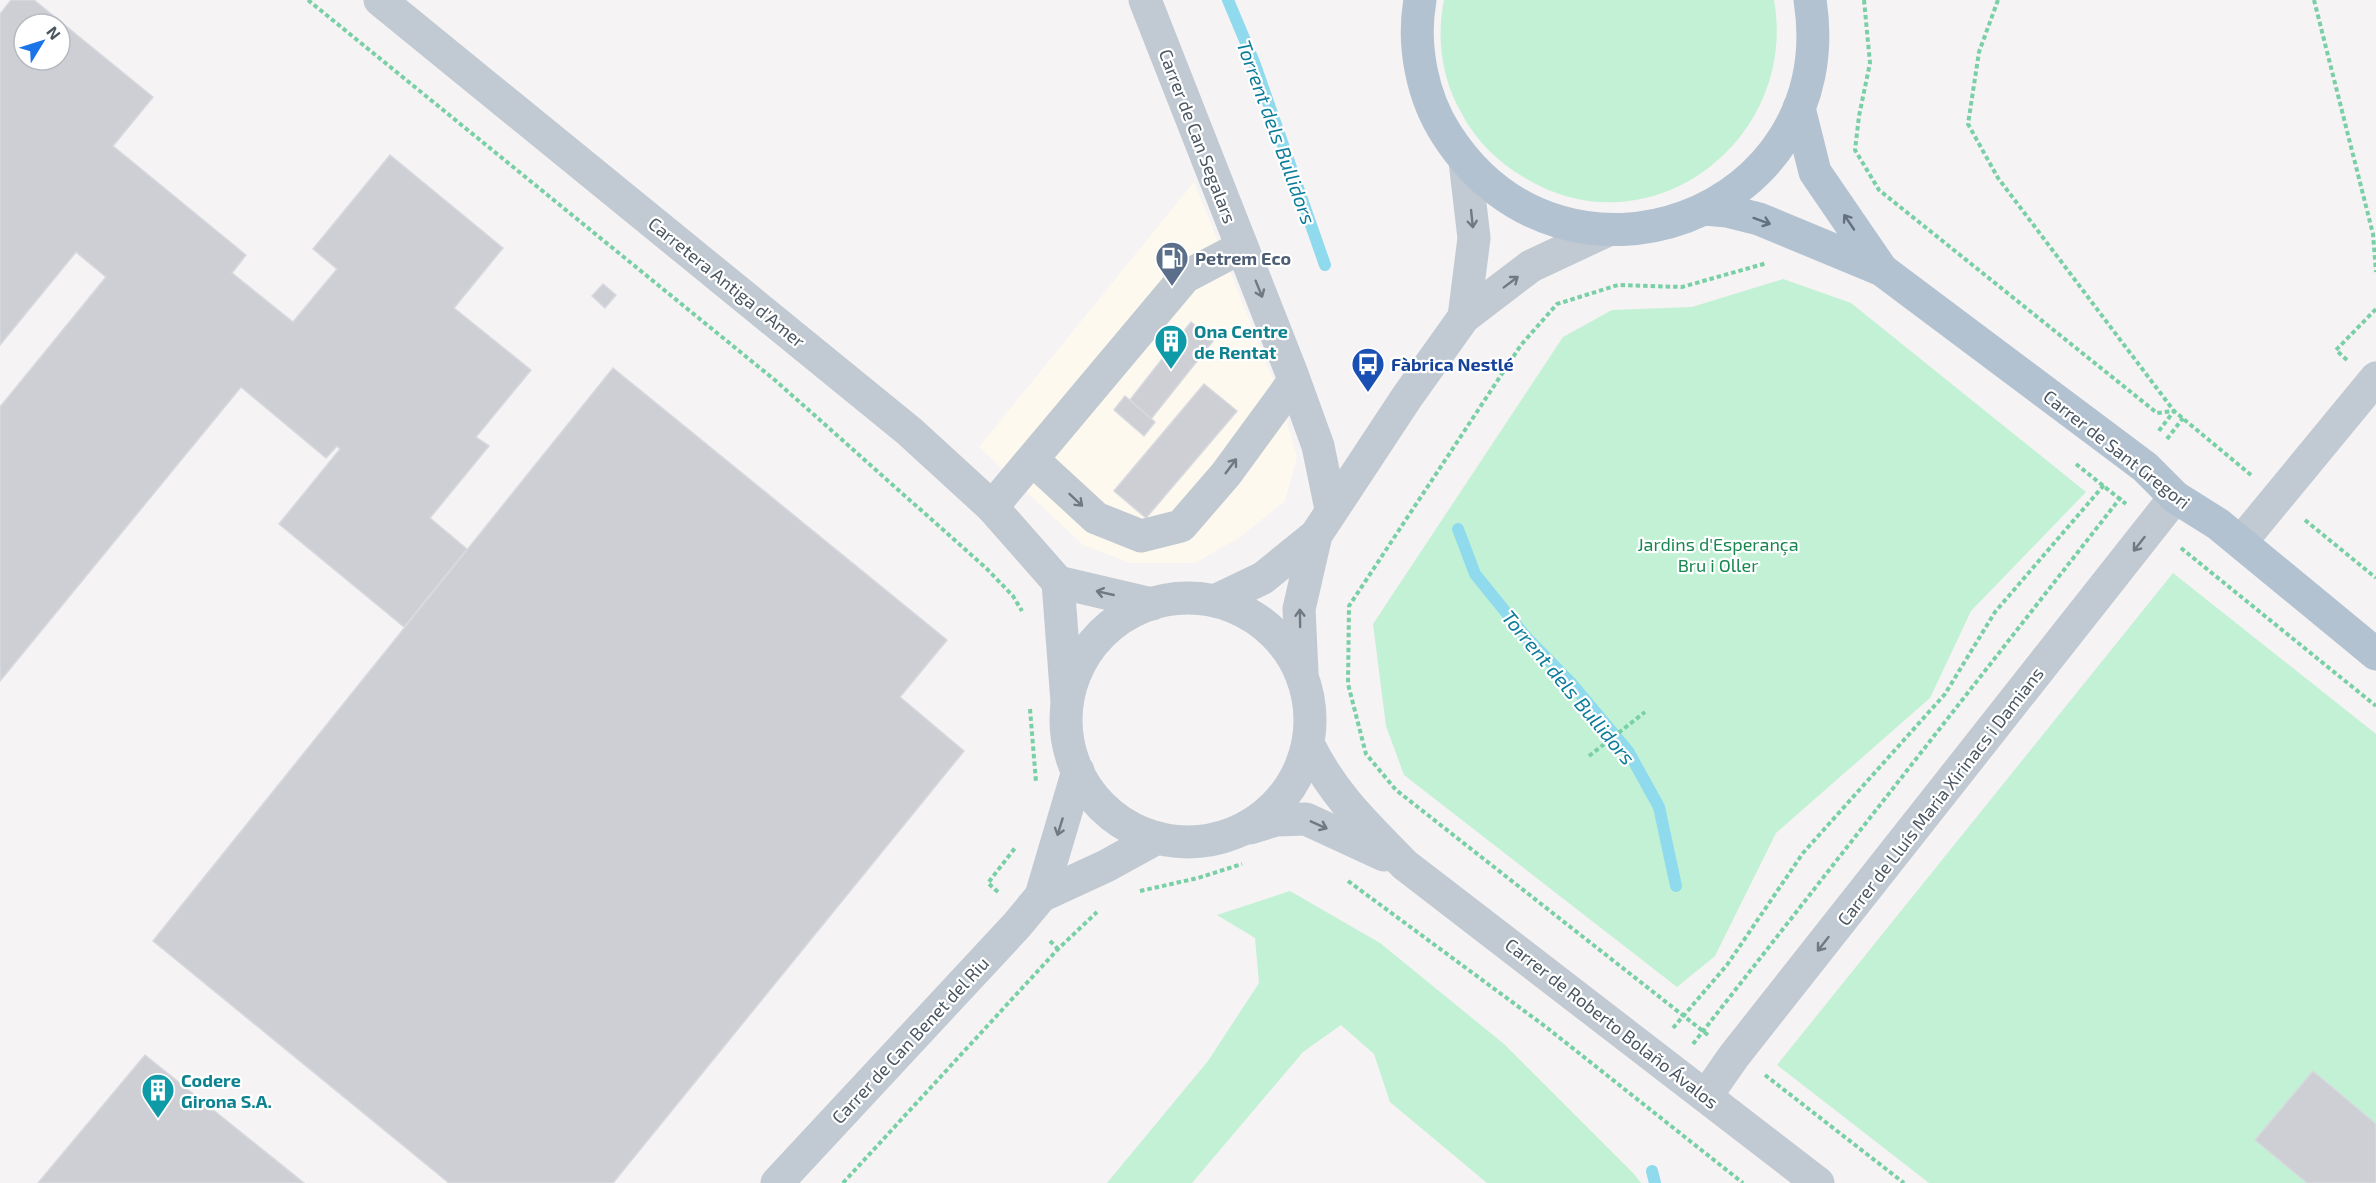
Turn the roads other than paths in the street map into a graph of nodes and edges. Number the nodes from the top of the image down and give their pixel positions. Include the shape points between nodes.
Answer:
1 (380, 0) edge
2 (1145, 0) edge
3 (1420, 0) edge
4 (1810, 0) edge
5 (1799, 108) junction
6 (1465, 161) junction
7 (1705, 209) junction
8 (1608, 230) junction
9 (1242, 247) junction
10 (1882, 270) junction
11 (1464, 317) junction
12 (2376, 378) edge
13 (1294, 381) junction
14 (1033, 460) junction
15 (2175, 497) junction
16 (992, 507) junction
17 (1324, 522) junction
18 (2241, 542) junction
19 (1058, 582) junction
20 (1215, 601) junction
21 (1152, 604) junction
22 (2376, 654) edge
23 (1302, 676) junction
24 (1068, 702) junction
25 (1308, 744) junction
26 (1078, 771) junction
27 (1242, 830) junction
28 (1156, 838) junction
29 (1405, 865) junction
30 (1033, 906) junction
31 (1706, 1096) junction
32 (777, 1183) edge
33 (1818, 1183) edge

1 - 16 street, Carretera Antiga d'Amer via 909,431
2 - 9 street, Carrer de Can Segalars
3 - 6 main road via 1419,49 1427,89 1442,127
4 - 5 main road via 1813,46
5 - 7 main road via 1761,167
10 -> 5 main road, Carrer de Sant Gregori via 1815,172
6 - 8 main road via 1489,184 1529,210 1576,226
6 -> 11 street via 1474,238
7 - 8 main road via 1658,226
7 -> 10 main road, Carrer de Sant Gregori via 1759,219
11 -> 8 street via 1532,266
9 -> 13 street, Carrer de Can Segalars
9 - 14 street via 1185,277
10 - 15 main road, Carrer de Sant Gregori via 2141,464
11 - 17 street
12 - 18 street
14 -> 13 street via 1096,518 1141,537 1181,526 1226,474
13 - 17 street, Carrer de Can Segalars via 1318,446
14 - 16 street
15 - 18 main road, Carrer de Sant Gregori
15 -> 31 street, Carrer de Lluís Maria Xirinacs i Damians
16 - 19 street, Carretera Antiga d'Amer
17 - 20 street via 1263,578
23 -> 17 street via 1299,609
18 - 22 main road, Carrer de Sant Gregori
21 -> 19 street
19 - 24 street
20 - 21 street via 1183,598
20 - 23 street via 1234,607 1268,628 1294,658
21 - 24 street via 1121,618 1096,641 1078,669
23 - 25 street via 1310,710
24 - 26 street via 1068,737
25 - 27 street via 1290,788 1269,813
25 - 29 street, Carrer de Roberto Bolaño Ávalos via 1344,803
26 - 28 street via 1094,797 1116,818
26 -> 30 street, Carrer de Can Benet del Riu
27 - 28 street via 1201,842
27 -> 29 street, Carrer de Roberto Bolaño Ávalos via 1276,820 1306,819
28 - 30 street, Carrer de Can Benet del Riu
29 - 31 street, Carrer de Roberto Bolaño Ávalos
30 - 32 street, Carrer de Can Benet del Riu
31 - 33 street, Carrer de Roberto Bolaño Ávalos

